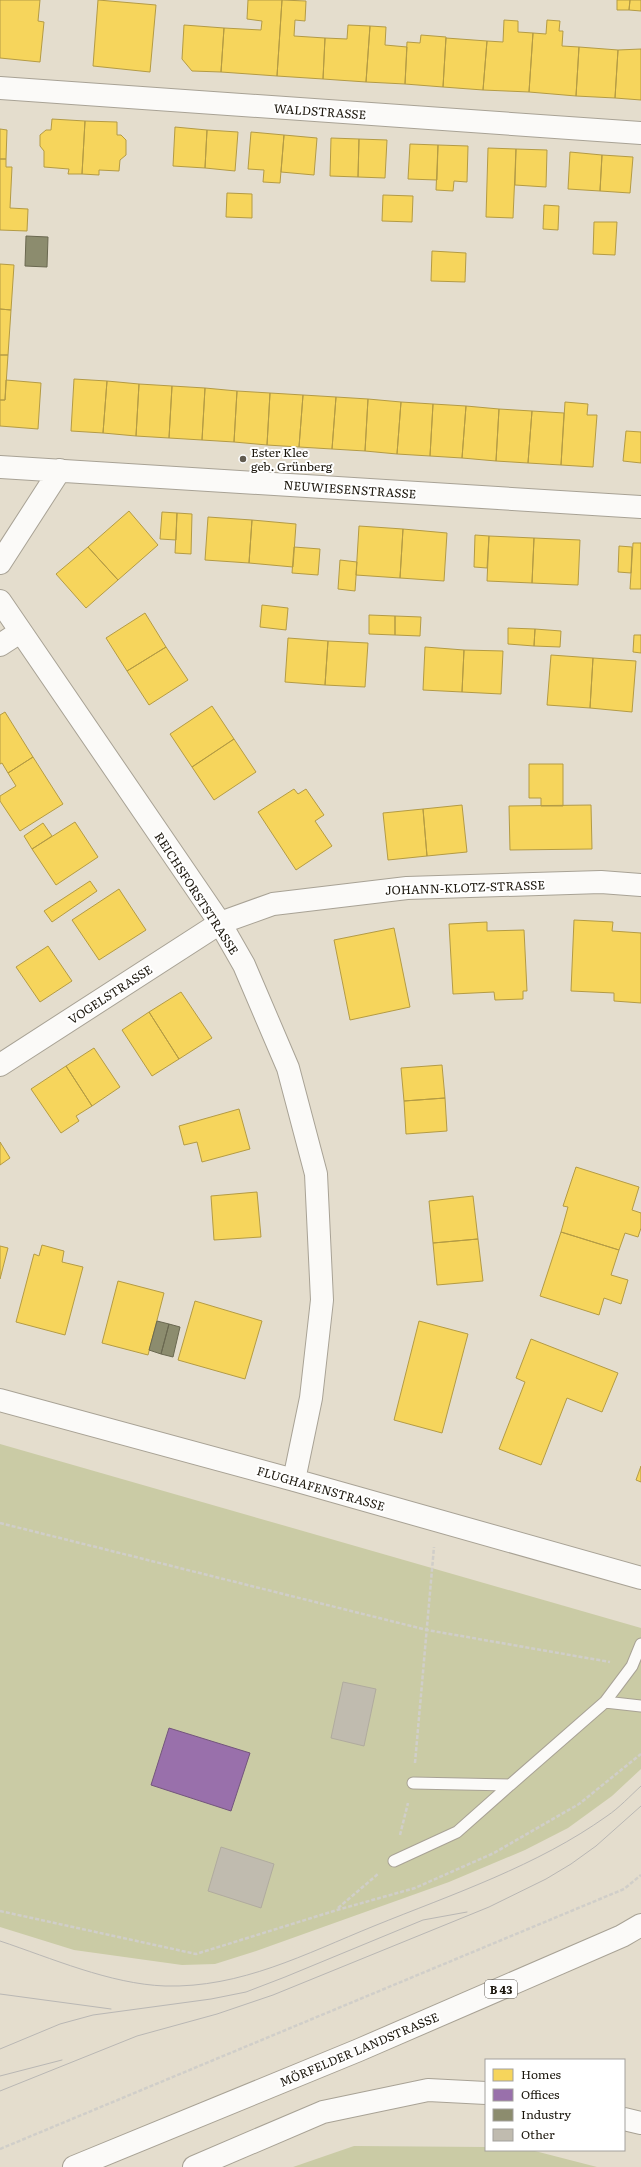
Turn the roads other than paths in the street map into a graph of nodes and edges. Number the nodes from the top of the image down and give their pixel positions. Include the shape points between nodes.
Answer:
1 (0, 88) edge
2 (641, 133) edge
3 (0, 468) edge
4 (60, 470) junction
5 (641, 507) edge
6 (0, 563) edge
7 (0, 601) edge
8 (20, 632) junction
9 (0, 645) edge
10 (641, 885) edge
11 (220, 923) junction
12 (0, 1065) edge
13 (0, 1400) edge
14 (294, 1480) junction
15 (641, 1578) edge
16 (641, 1644) edge
17 (605, 1702) junction
18 (641, 1706) edge
19 (413, 1783) road end
20 (510, 1785) junction
21 (394, 1861) road end
22 (641, 1925) edge
23 (485, 2093) edge
24 (625, 2119) edge
25 (641, 2123) edge
26 (74, 2167) edge
27 (194, 2167) edge

1 - 2 main road, WALDSTRASSE
3 - 4 main road, NEUWIESENSTRASSE
4 - 5 main road, NEUWIESENSTRASSE
4 - 6 main road
7 - 8 main road, REICHSFORSTSTRASSE
8 - 9 main road
8 - 11 main road, REICHSFORSTSTRASSE
10 - 11 main road, JOHANN-KLOTZ-STRASSE via 601,882 407,888 273,904
11 - 12 main road, VOGELSTRASSE
11 - 14 main road, REICHSFORSTSTRASSE via 244,965 288,1068 316,1174 322,1300 311,1398
13 - 14 main road, FLUGHAFENSTRASSE
14 - 15 main road, FLUGHAFENSTRASSE
16 - 17 lane via 632,1666
17 - 18 lane
17 - 20 lane
19 - 20 lane
20 - 21 lane via 457,1832
22 - 26 main road, MÖRFELDER LANDSTRASSE / B 43 via 601,1945 359,2050
23 - 27 main road via 428,2090 323,2112
24 - 25 main road

